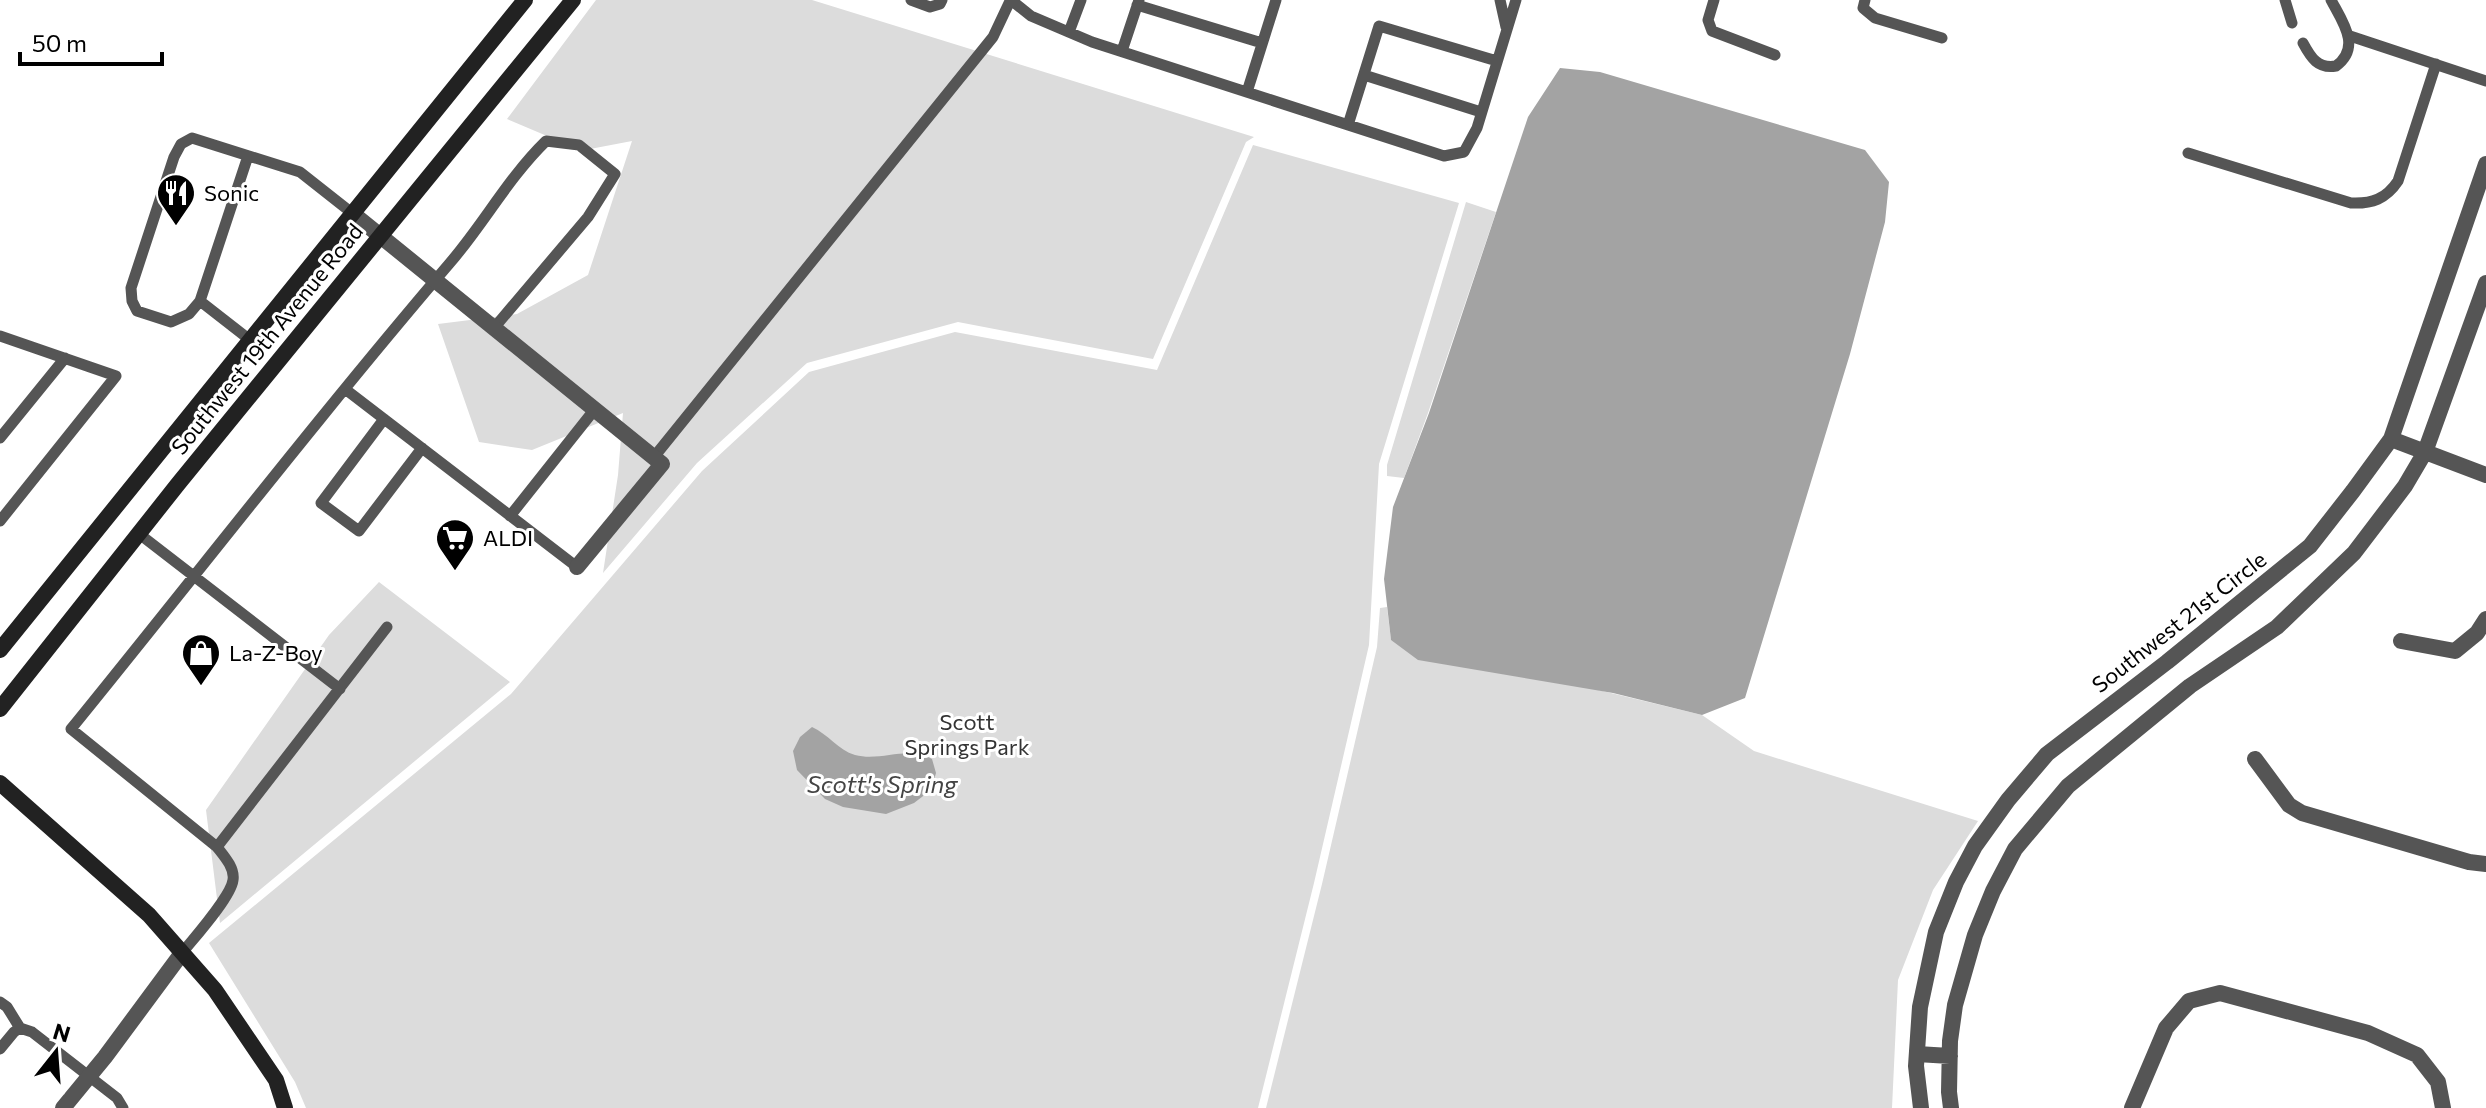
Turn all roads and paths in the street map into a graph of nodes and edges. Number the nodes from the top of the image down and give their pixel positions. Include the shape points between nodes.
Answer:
1 (525, 0) edge
2 (573, 0) edge
3 (911, 0) edge
4 (942, 0) edge
5 (1081, 0) edge
6 (1276, 0) edge
7 (1500, 0) edge
8 (1516, 0) edge
9 (1714, 0) edge
10 (1865, 0) edge
11 (2285, 0) edge
12 (2331, 0) edge
13 (1010, 1) edge
14 (1138, 2) edge
15 (2292, 23) dead end
16 (1507, 30) junction
17 (1069, 32) junction
18 (2350, 36) junction
19 (1942, 38) dead end
20 (1262, 43) junction
21 (2303, 43) dead end
22 (1122, 51) junction
23 (1775, 55) dead end
24 (1497, 61) junction
25 (2436, 64) junction
26 (1364, 75) junction
27 (2486, 81) edge
28 (1247, 92) junction
29 (1481, 112) junction
30 (1348, 125) junction
31 (2188, 153) dead end
32 (248, 156) junction
33 (2486, 164) edge
34 (352, 213) junction
35 (379, 235) junction
36 (436, 280) junction
37 (2486, 283) edge
38 (200, 301) junction
39 (494, 328) junction
40 (2, 340) edge
41 (250, 340) junction
42 (65, 358) junction
43 (345, 389) junction
44 (595, 409) junction
45 (384, 419) junction
46 (0, 438) edge
47 (2391, 439) junction
48 (422, 448) junction
49 (2425, 452) junction
50 (654, 457) junction
51 (2486, 475) edge
52 (510, 516) junction
53 (0, 521) edge
54 (138, 533) junction
55 (577, 567) joint
56 (195, 576) junction
57 (2486, 619) edge
58 (387, 627) dead end
59 (2401, 641) dead end
60 (0, 650) edge
61 (340, 689) junction
62 (0, 709) edge
63 (2255, 759) dead end
64 (0, 783) edge
65 (217, 847) junction
66 (2486, 864) edge
67 (182, 953) junction
68 (0, 1002) edge
69 (20, 1028) junction
70 (0, 1049) edge
71 (1917, 1054) junction
72 (1950, 1056) junction
73 (89, 1077) junction
74 (63, 1108) edge
75 (123, 1108) edge
76 (285, 1108) edge
77 (1921, 1108) edge
78 (1951, 1108) edge
79 (2132, 1108) edge
80 (2443, 1108) edge

1 - 34 main road, Southwest 19th Avenue Road
2 - 35 main road, Southwest 19th Avenue Road
3 - 4 lane via 930,7
5 - 17 lane
6 - 20 lane
7 - 16 lane
8 - 16 lane
9 - 23 lane via 1708,20 1712,31
10 - 19 lane via 1863,8 1875,18
11 - 15 lane
12 - 18 lane
13 - 17 lane
13 - 50 lane via 993,37
14 - 20 lane
14 - 22 lane
16 - 24 lane
17 - 22 lane
18 - 21 lane via 2347,55 2336,66 2311,59
18 - 25 lane
20 - 28 lane
22 - 28 lane
24 - 26 lane via 1379,26
24 - 29 lane
25 - 27 lane
25 - 31 lane via 2398,181 2390,194 2376,201 2351,203
26 - 29 lane
26 - 30 lane
28 - 30 lane
29 - 30 lane via 1464,152 1444,156
32 - 34 lane via 300,172
32 - 38 lane
32 - 38 lane via 192,138 181,144 131,288 137,311 171,322 189,314
33 - 47 street, Southwest 21st Circle
34 - 35 street
34 - 41 main road, Southwest 19th Avenue Road
35 - 36 street
35 - 54 main road, Southwest 19th Avenue Road
36 - 39 street
36 - 39 lane via 546,141 579,145 615,174 588,217
36 - 43 lane
37 - 49 street
38 - 41 lane
39 - 44 street
40 - 42 lane
41 - 60 main road, Southwest 19th Avenue Road
42 - 46 lane
42 - 53 lane via 116,376
43 - 45 lane
43 - 56 lane
44 - 50 street
44 - 52 lane
45 - 48 lane
45 - 48 lane via 321,503 359,531
47 - 49 street
47 - 71 street, Southwest 21st Circle via 2310,546 2047,754 2008,800 1975,846 1936,932 1920,1007
48 - 52 lane
49 - 51 street
49 - 72 street via 2354,553 2277,627 2190,686 2046,809 2015,849 1975,935 1955,1005
50 - 55 street via 662,464
52 - 55 lane
54 - 56 lane
54 - 62 main road, Southwest 19th Avenue Road
56 - 61 lane
56 - 65 lane via 71,729
57 - 59 street via 2455,651
58 - 61 lane
61 - 65 lane
63 - 66 street via 2289,805 2302,813
64 - 67 main road via 149,915
65 - 67 lane via 234,879
67 - 73 street
67 - 76 main road via 215,990 276,1080
68 - 69 lane
69 - 70 lane
69 - 73 lane
71 - 72 street
71 - 77 street, Southwest 21st Circle
72 - 78 street
73 - 74 street
73 - 75 lane
79 - 80 street via 2166,1028 2189,1001 2220,993 2368,1033 2417,1055 2438,1082

